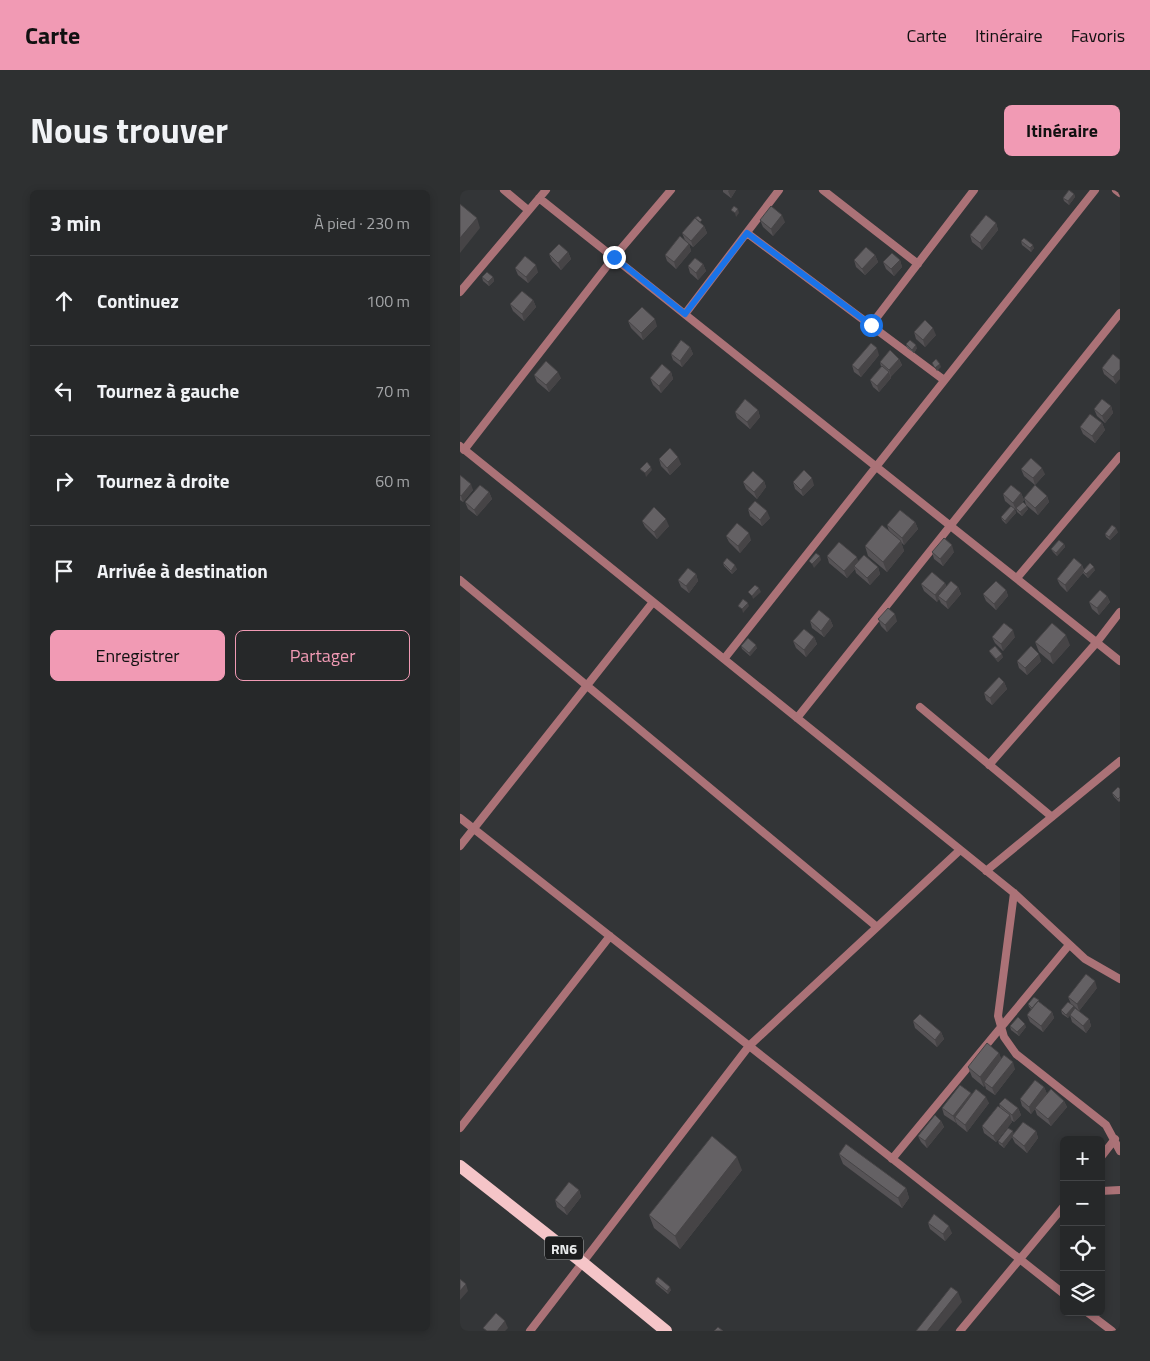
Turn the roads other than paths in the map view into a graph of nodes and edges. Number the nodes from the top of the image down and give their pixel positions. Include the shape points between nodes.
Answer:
1 (504, 190) edge
2 (546, 190) edge
3 (671, 190) edge
4 (779, 190) edge
5 (823, 190) edge
6 (962, 190) edge
7 (1094, 190) edge
8 (1116, 190) edge
9 (972, 193) edge
10 (1120, 193) edge
11 (539, 198) junction
12 (528, 210) junction
13 (747, 233) junction
14 (614, 257) junction
15 (918, 264) junction
16 (460, 292) edge
17 (1120, 313) edge
18 (685, 314) junction
19 (871, 325) junction
20 (944, 380) junction
21 (462, 448) edge
22 (1120, 456) edge
23 (876, 466) junction
24 (950, 525) junction
25 (1017, 578) junction
26 (460, 580) edge
27 (653, 602) junction
28 (1120, 612) edge
29 (1097, 642) junction
30 (724, 659) junction
31 (1120, 661) edge
32 (587, 685) junction
33 (920, 707) dead end
34 (797, 718) junction
35 (1120, 761) edge
36 (989, 764) junction
37 (1052, 817) junction
38 (460, 818) edge
39 (473, 828) junction
40 (460, 846) edge
41 (960, 850) junction
42 (986, 871) junction
43 (1014, 893) junction
44 (877, 927) junction
45 (610, 936) junction
46 (1069, 945) junction
47 (1120, 979) edge
48 (1001, 1026) junction
49 (749, 1046) junction
50 (460, 1128) edge
51 (1115, 1139) junction
52 (1120, 1151) edge
53 (1105, 1152) edge
54 (892, 1159) junction
55 (460, 1166) edge
56 (1105, 1190) edge
57 (1120, 1190) edge
58 (1060, 1211) edge
59 (1019, 1259) junction
60 (583, 1263) junction
61 (1060, 1291) edge
62 (1092, 1316) edge
63 (530, 1331) edge
64 (666, 1331) edge
65 (960, 1331) edge
66 (1112, 1331) edge

1 - 12 street
2 - 11 street
3 - 14 street
4 - 13 street
5 - 15 street
6 - 9 street
7 - 20 street
8 - 10 street
9 - 15 street
11 - 12 street
11 - 14 street
12 - 16 street
13 - 18 street
13 - 19 street
14 - 18 street
14 - 21 street
15 - 19 street
17 - 24 street
18 - 23 street
19 - 20 street
20 - 23 street
21 - 27 street
22 - 25 street
23 - 24 street
23 - 30 street
24 - 25 street
24 - 34 street
25 - 29 street
26 - 32 street
27 - 30 street
27 - 32 street
28 - 29 street
29 - 31 street
29 - 36 street
30 - 34 street
32 - 39 street
32 - 44 street
33 - 36 street
34 - 41 street
35 - 37 street
36 - 37 street
37 - 42 street
38 - 39 street
39 - 40 street
39 - 45 street
41 - 42 street
41 - 44 street
42 - 43 street
43 - 46 street
43 - 48 street via 998,1016
44 - 49 street
45 - 49 street
45 - 50 street
46 - 47 street via 1085,959
46 - 48 street
48 - 51 street via 1004,1037 1016,1054 1106,1125
48 - 54 street
49 - 54 street
49 - 60 street
51 - 52 street
51 - 53 street
54 - 59 street
55 - 60 main road, RN6
56 - 57 street
58 - 59 street
59 - 61 street
59 - 65 street
60 - 63 street
60 - 64 main road, RN6
62 - 66 street

